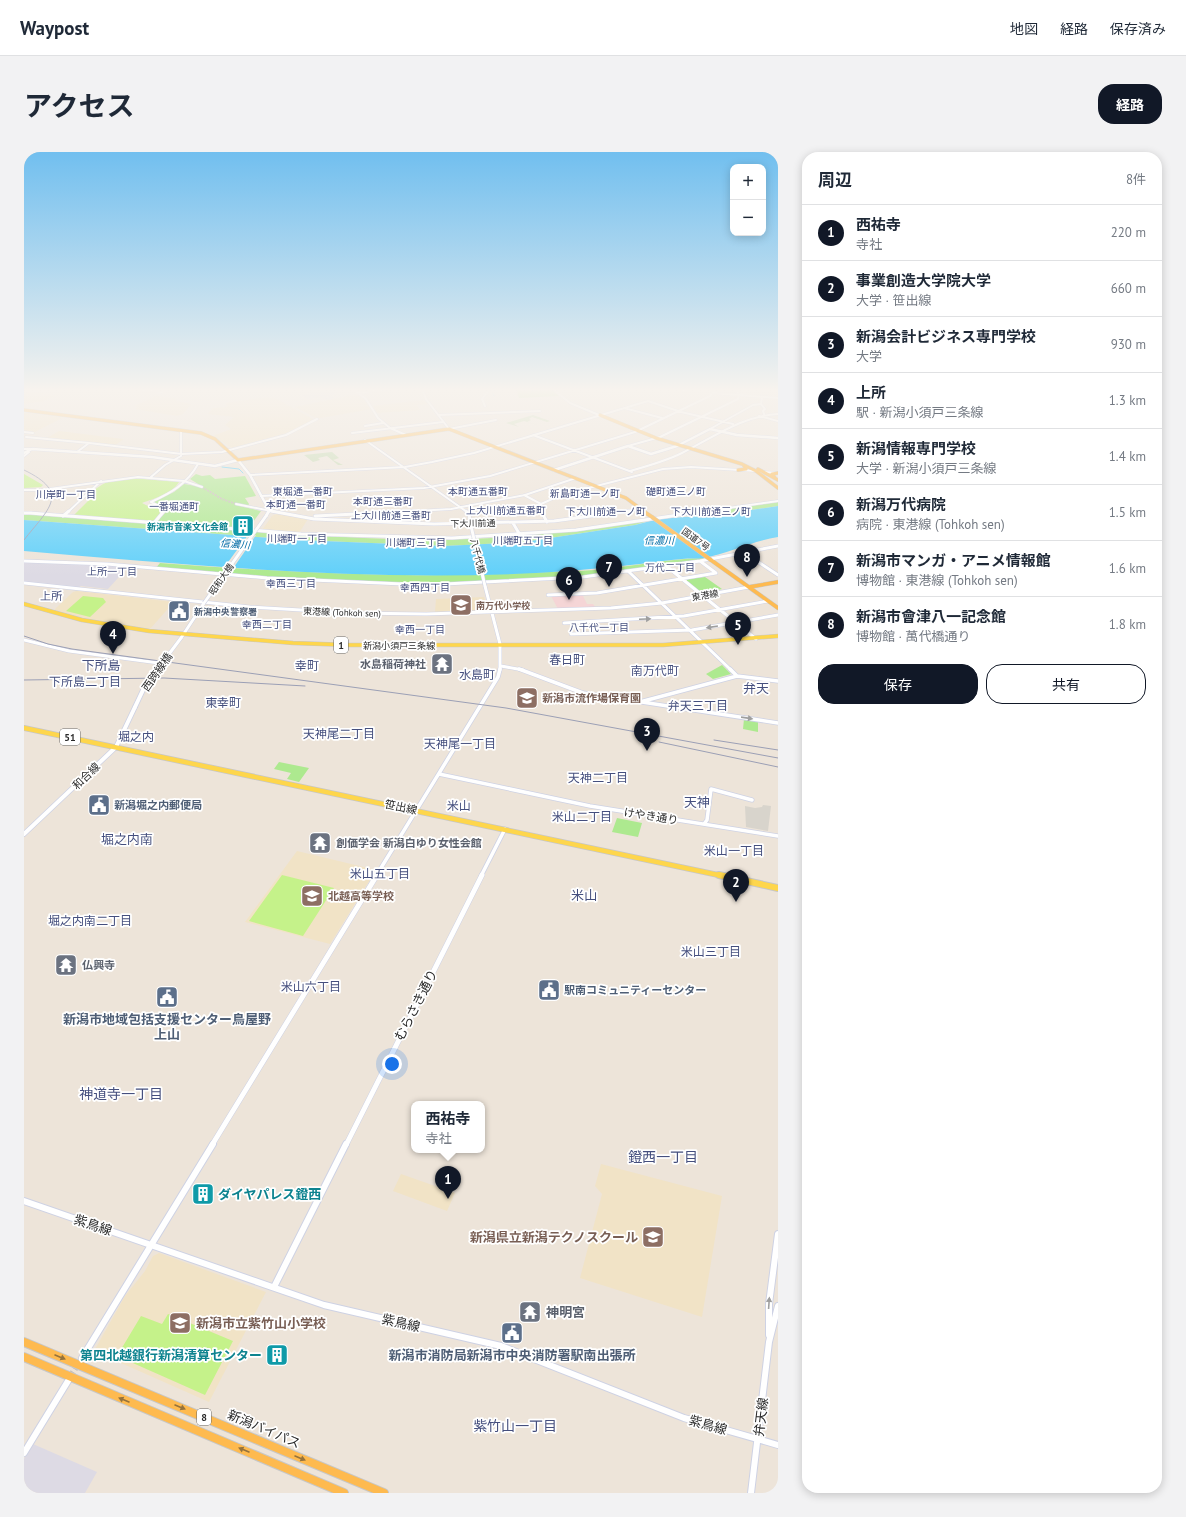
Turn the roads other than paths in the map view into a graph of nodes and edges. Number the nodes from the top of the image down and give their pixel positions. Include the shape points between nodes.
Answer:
1 (29, 452) joint
2 (71, 452) edge
3 (77, 452) joint
4 (162, 452) edge
5 (210, 452) edge
6 (230, 452) edge
7 (291, 452) edge
8 (382, 452) edge
9 (478, 452) edge
10 (507, 452) edge
11 (573, 452) edge
12 (577, 452) edge
13 (610, 452) edge
14 (644, 452) edge
15 (659, 452) edge
16 (683, 452) edge
17 (702, 452) edge
18 (704, 452) edge
19 (24, 453) edge
20 (182, 454) junction
21 (24, 456) edge
22 (593, 457) junction
23 (176, 460) junction
24 (238, 460) junction
25 (535, 462) junction
26 (198, 464) junction
27 (227, 464) junction
28 (742, 464) junction
29 (241, 466) junction
30 (405, 467) junction
31 (554, 470) junction
32 (738, 470) junction
33 (630, 471) junction
34 (756, 471) junction
35 (763, 472) junction
36 (778, 473) edge
37 (640, 474) junction
38 (250, 475) junction
39 (150, 477) junction
40 (576, 478) junction
41 (778, 480) edge
42 (101, 481) junction
43 (184, 481) junction
44 (597, 486) junction
45 (202, 487) tunnel mouth
46 (433, 487) junction
47 (776, 487) edge
48 (24, 490) edge
49 (523, 495) junction
50 (261, 496) junction
51 (778, 501) edge
52 (236, 504) tunnel mouth
53 (540, 504) junction
54 (462, 507) junction
55 (641, 509) junction
56 (269, 510) junction
57 (24, 513) edge
58 (63, 516) junction
59 (305, 517) junction
60 (547, 522) junction
61 (154, 523) junction
62 (513, 523) junction
63 (470, 524) junction
64 (520, 535) junction
65 (777, 546) edge
66 (743, 552) junction
67 (24, 560) edge
68 (700, 561) junction
69 (665, 565) junction
70 (628, 571) junction
71 (778, 575) edge
72 (682, 579) junction
73 (778, 582) edge
74 (24, 583) edge
75 (644, 586) junction
76 (749, 587) junction
77 (548, 595) dead end
78 (704, 595) junction
79 (768, 601) junction
80 (204, 603) junction
81 (662, 603) junction
82 (24, 604) edge
83 (778, 608) edge
84 (720, 609) junction
85 (492, 613) junction
86 (778, 615) edge
87 (677, 617) junction
88 (564, 623) dead end
89 (737, 623) junction
90 (692, 630) junction
91 (571, 634) dead end
92 (182, 636) junction
93 (778, 636) edge
94 (757, 639) junction
95 (24, 640) edge
96 (705, 643) junction
97 (499, 645) junction
98 (166, 664) dead end
99 (501, 666) junction
100 (737, 676) junction
101 (778, 681) edge
102 (652, 699) junction
103 (638, 702) junction
104 (653, 705) junction
105 (135, 707) joint
106 (778, 722) edge
107 (24, 728) edge
108 (116, 747) junction
109 (439, 774) junction
110 (752, 800) dead end
111 (417, 810) junction
112 (704, 824) junction
113 (505, 829) junction
114 (24, 834) edge
115 (778, 836) edge
116 (778, 888) edge
117 (24, 1201) edge
118 (778, 1234) edge
119 (152, 1245) junction
120 (274, 1287) junction
121 (778, 1306) edge
122 (24, 1342) edge
123 (770, 1342) junction
124 (24, 1357) edge
125 (82, 1358) dead end
126 (68, 1381) tunnel mouth
127 (758, 1439) junction
128 (778, 1445) edge
129 (24, 1453) edge
130 (344, 1493) edge
131 (384, 1493) edge
132 (751, 1493) edge

1 - 19 main road
1 - 21 street
2 - 3 main road
3 - 23 main road
4 - 20 street
5 - 20 street
6 - 24 highway
7 - 24 highway
8 - 30 street
9 - 30 street
10 - 25 highway, 国道7号
11 - 25 street
12 - 22 street
13 - 22 main road
14 - 15 main road via 651,454
16 - 33 street
17 - 28 highway
18 - 35 highway via 732,459
20 - 23 street
22 - 31 main road
22 - 33 street
23 - 26 main road
23 - 39 street via 166,464
24 - 27 main road
24 - 29 main road
25 - 31 highway, 国道7号
25 - 46 street via 490,476
26 - 27 main road
26 - 43 street via 193,474
27 - 29 main road
28 - 32 highway via 747,468
28 - 34 highway
29 - 38 main road
30 - 38 street
30 - 46 street
31 - 40 highway, 国道7号
32 - 34 street
32 - 37 street via 681,467
33 - 37 street
34 - 35 highway
34 - 47 highway
35 - 36 street
35 - 41 highway
36 - 41 highway via 772,474
37 - 44 street
38 - 50 main road
39 - 42 street
39 - 43 street
40 - 44 highway, 国道7号
40 - 49 street
42 - 48 street via 42,490
42 - 58 street
43 - 45 street
43 - 61 street via 173,492 151,502 164,510
44 - 53 street
44 - 55 highway, 国道7号 via 626,498
46 - 50 street
46 - 54 street
49 - 53 street
49 - 54 street
50 - 56 main road
51 - 64 street via 576,530
52 - 56 street
53 - 60 street
54 - 59 street
54 - 63 street, 八千代橋 via 469,514
55 - 60 street, 下大川前通
55 - 76 highway, 国道7号, bridge
56 - 59 street
56 - 80 main road, 昭和大橋, bridge
57 - 58 street
58 - 61 street
59 - 63 street, 下大川前通 via 368,522
60 - 62 street, 下大川前通
61 - 64 street via 377,537 452,538
62 - 63 street, 下大川前通
62 - 64 street
63 - 85 street, 八千代橋, bridge
65 - 66 street
66 - 68 street
66 - 71 street
67 - 70 street via 107,564 267,578 418,585 539,581
68 - 69 street
68 - 72 street via 716,573
69 - 70 street
69 - 72 street
70 - 75 street
72 - 75 street
72 - 78 street
73 - 76 highway
74 - 80 street, 東港線 (Tohkoh sen)
75 - 77 street
75 - 81 street
76 - 78 street, 東港線
76 - 79 highway, 国道7号
78 - 81 street, 東港線
78 - 84 street
79 - 83 highway, 国道7号
79 - 84 street
80 - 85 street, 東港線 (Tohkoh sen) via 352,613
80 - 92 main road
81 - 85 street, 東港線 (Tohkoh sen)
81 - 87 street
82 - 92 main road, 新潟小須戸三条線 / 1 via 106,625
84 - 87 street
84 - 89 street
85 - 97 street, 八千代橋
86 - 89 street
88 -> 87 street
87 - 90 street
89 -> 90 street
89 - 94 street
90 - 91 street
90 - 96 street
92 - 97 main road, 新潟小須戸三条線 / 1 via 293,644
92 - 105 main road, 西跨線橋, bridge via 143,690
93 - 94 main road, 新潟小須戸三条線 / 1
94 - 96 main road, 新潟小須戸三条線 / 1
95 - 98 street via 69,651
96 - 97 main road, 新潟小須戸三条線 / 1
96 - 100 street
97 - 99 street, 八千代橋
99 - 103 street via 522,669 583,693
99 - 109 street via 490,691
100 - 101 street
100 - 102 street
102 - 103 street
102 - 104 street via 650,702
103 - 104 street
104 -> 106 street
105 - 108 main road, 和合線
107 - 108 main road, 笹出線 / 51
108 - 111 main road, 笹出線 / 51
108 - 114 main road, 和合線
109 - 111 street
109 - 112 street, けやき通り via 590,806
110 - 112 street via 711,789 707,820
111 - 113 main road, 笹出線 / 51
111 - 119 street
112 - 115 street, けやき通り
113 - 116 main road, 笹出線 / 51
113 - 120 street, むらさき通り
117 - 119 street, 紫鳥線
123 -> 118 street, 弁天線 via 769,1304
119 - 120 street, 紫鳥線
119 - 125 street
120 - 127 street, 紫鳥線 via 338,1309 501,1346 684,1418
121 - 123 street, 弁天線
122 -> 131 highway, 新潟バイパス / 8
123 - 127 street, 弁天線
130 -> 124 highway, 8
126 - 129 street
127 - 128 street, 紫鳥線
127 - 132 street, 弁天線

